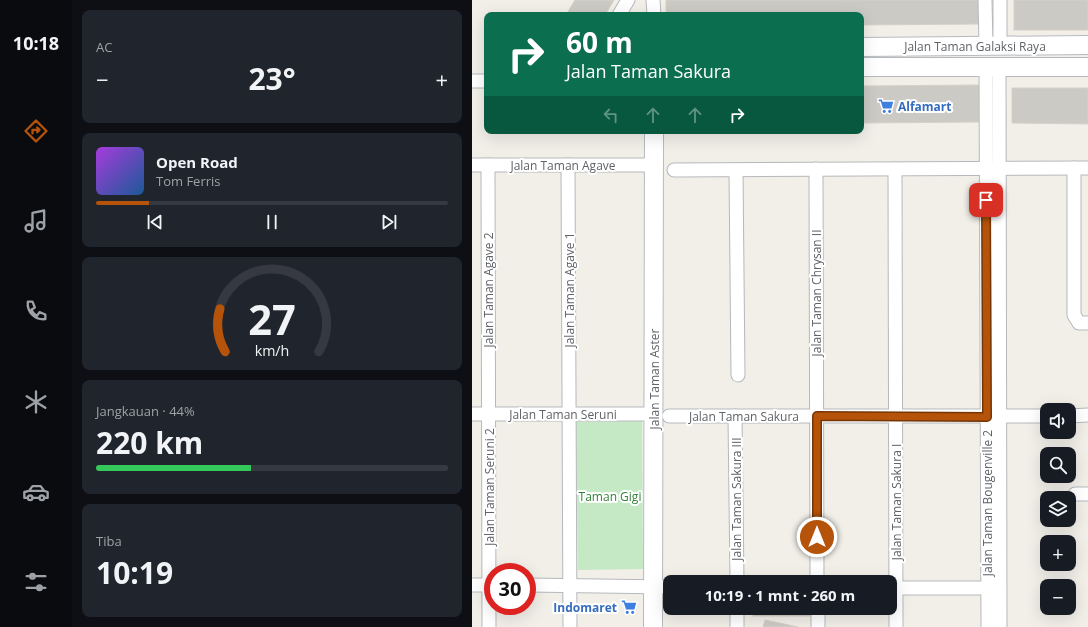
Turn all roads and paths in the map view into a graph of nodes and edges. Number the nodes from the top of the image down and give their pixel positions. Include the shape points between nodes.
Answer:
1 (628, 0) edge
2 (654, 0) edge
3 (985, 0) edge
4 (1000, 0) edge
5 (621, 12) edge
6 (654, 12) edge
7 (1088, 45) edge
8 (993, 46) junction
9 (864, 47) edge
10 (864, 67) edge
11 (992, 67) junction
12 (1088, 67) edge
13 (472, 81) edge
14 (484, 81) edge
15 (654, 134) edge
16 (472, 165) edge
17 (488, 165) junction
18 (568, 165) junction
19 (654, 165) junction
20 (1074, 168) junction
21 (1088, 168) edge
22 (816, 169) junction
23 (895, 169) junction
24 (992, 169) junction
25 (674, 170) dead end
26 (736, 170) junction
27 (1088, 323) edge
28 (738, 375) dead end
29 (472, 414) edge
30 (488, 414) junction
31 (569, 414) junction
32 (661, 415) junction
33 (1088, 415) edge
34 (735, 416) junction
35 (817, 416) junction
36 (1040, 416) edge
37 (1076, 416) edge
38 (896, 417) junction
39 (993, 417) junction
40 (491, 563) edge
41 (737, 575) edge
42 (817, 575) edge
43 (893, 575) edge
44 (472, 585) edge
45 (484, 585) edge
46 (536, 585) edge
47 (570, 586) junction
48 (662, 587) edge
49 (897, 588) edge
50 (994, 588) junction
51 (490, 615) edge
52 (737, 615) edge
53 (818, 615) edge
54 (895, 615) edge
55 (489, 627) edge
56 (570, 627) edge
57 (653, 627) edge
58 (737, 627) edge
59 (818, 627) edge
60 (896, 627) edge
61 (988, 627) edge
62 (1000, 627) edge

1 - 5 street
2 - 6 street
3 - 8 street
4 - 8 street
7 - 8 main road, Jalan Taman Galaksi Raya
8 - 9 main road, Jalan Taman Galaksi Raya
10 - 11 main road, Jalan Taman Galaksi Raya
11 - 12 main road, Jalan Taman Galaksi Raya
11 - 24 street, Jalan Taman Bougenville 2
13 - 14 street
15 - 19 main road, Jalan Taman Aster
16 - 17 street, Jalan Taman Agave
17 - 18 street, Jalan Taman Agave
17 - 30 street, Jalan Taman Agave 2
18 - 19 street, Jalan Taman Agave
18 - 31 street, Jalan Taman Agave 1
19 - 32 main road, Jalan Taman Aster
20 - 21 street
20 - 24 street
20 - 27 street via 1074,315 1079,323
22 - 23 street
22 - 26 street
22 - 35 street, Jalan Taman Chrysan II
23 - 24 street
23 - 38 street, Jalan Taman Sakura I
24 - 39 street, Jalan Taman Bougenville 2
25 - 26 street
26 - 28 street
29 - 30 street, Jalan Taman Seruni
30 - 31 street, Jalan Taman Seruni
30 - 40 street, Jalan Taman Seruni 2
31 - 32 street, Jalan Taman Seruni
31 - 47 street, Jalan Taman Agave 1
32 - 34 street, Jalan Taman Sakura
32 - 48 main road, Jalan Taman Aster
33 - 37 street
34 - 35 street, Jalan Taman Sakura
34 - 41 street, Jalan Taman Sakura III
35 - 38 street, Jalan Taman Sakura
35 - 42 street, Jalan Taman Chrysan II
36 - 39 street, Jalan Taman Sakura
38 - 39 street, Jalan Taman Sakura
38 - 43 street, Jalan Taman Sakura I
39 - 50 street, Jalan Taman Bougenville 2
44 - 45 street
46 - 47 street
47 - 48 street
47 - 56 street, Jalan Taman Agave 1
48 - 57 main road, Jalan Taman Aster
49 - 50 street
50 - 61 street, Jalan Taman Bougenville 2
50 - 62 street, Jalan Taman Bougenville 2
51 - 55 street, Jalan Taman Seruni 2
52 - 58 street
53 - 59 street
54 - 60 street, Jalan Taman Sakura I

